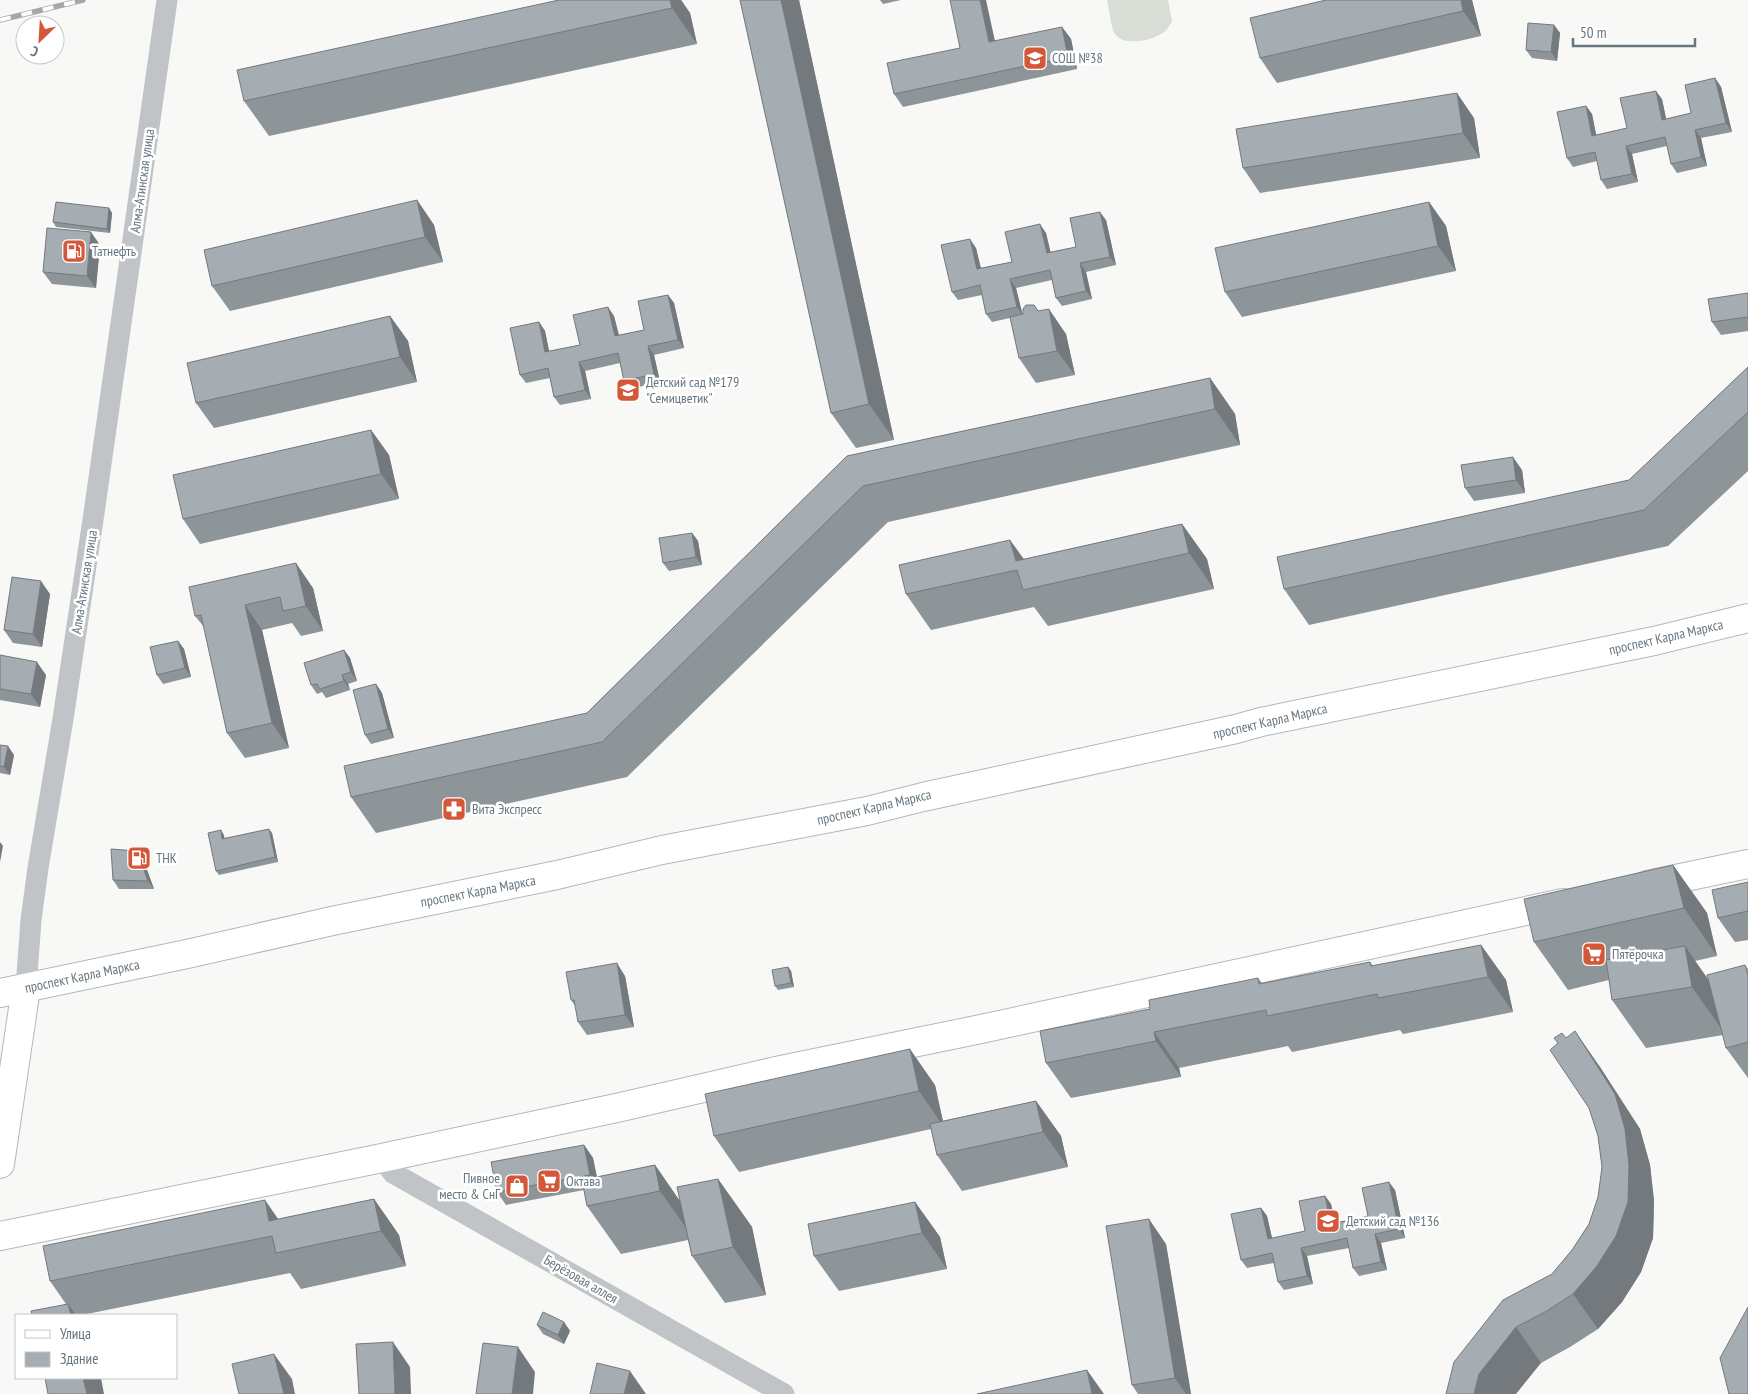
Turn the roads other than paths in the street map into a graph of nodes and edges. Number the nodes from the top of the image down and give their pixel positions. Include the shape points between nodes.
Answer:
1 (167, 0) edge
2 (1748, 618) edge
3 (1748, 864) edge
4 (1626, 890) edge
5 (1588, 898) edge
6 (13, 990) edge
7 (382, 1158) junction
8 (0, 1164) edge
9 (0, 1236) edge
10 (784, 1394) edge

1 - 6 street, Алма-Атинская улица via 67,693 31,920
2 - 6 main road, проспект Карла Маркса via 1654,641 923,796 867,811 662,850 563,874
3 - 4 main road
5 - 7 main road
6 - 8 main road, Алма-Атинская улица
7 - 9 main road
7 - 10 street, Берёзовая аллея via 393,1173

